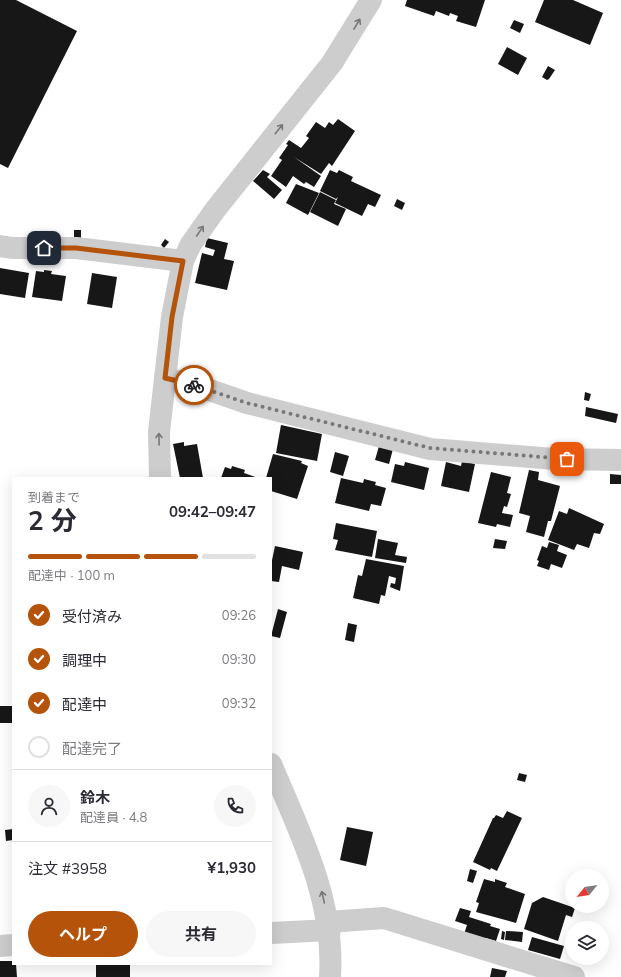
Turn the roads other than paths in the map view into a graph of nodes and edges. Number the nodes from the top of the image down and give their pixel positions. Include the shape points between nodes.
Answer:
1 (371, 0) edge
2 (0, 246) edge
3 (183, 261) junction
4 (165, 378) junction
5 (621, 460) edge
6 (160, 477) edge
7 (272, 766) edge
8 (329, 926) junction
9 (272, 933) edge
10 (12, 945) edge
11 (0, 946) edge
12 (330, 977) edge
13 (574, 977) edge

3 -> 1 street via 191,244 215,210 332,63
2 - 3 street via 76,248
3 - 4 street via 172,317
4 - 5 street via 247,403 430,448 554,459
6 -> 4 street via 159,432
8 -> 7 street via 322,893 309,854
8 - 9 street
8 - 12 street
8 - 13 street via 384,918
10 - 11 street

